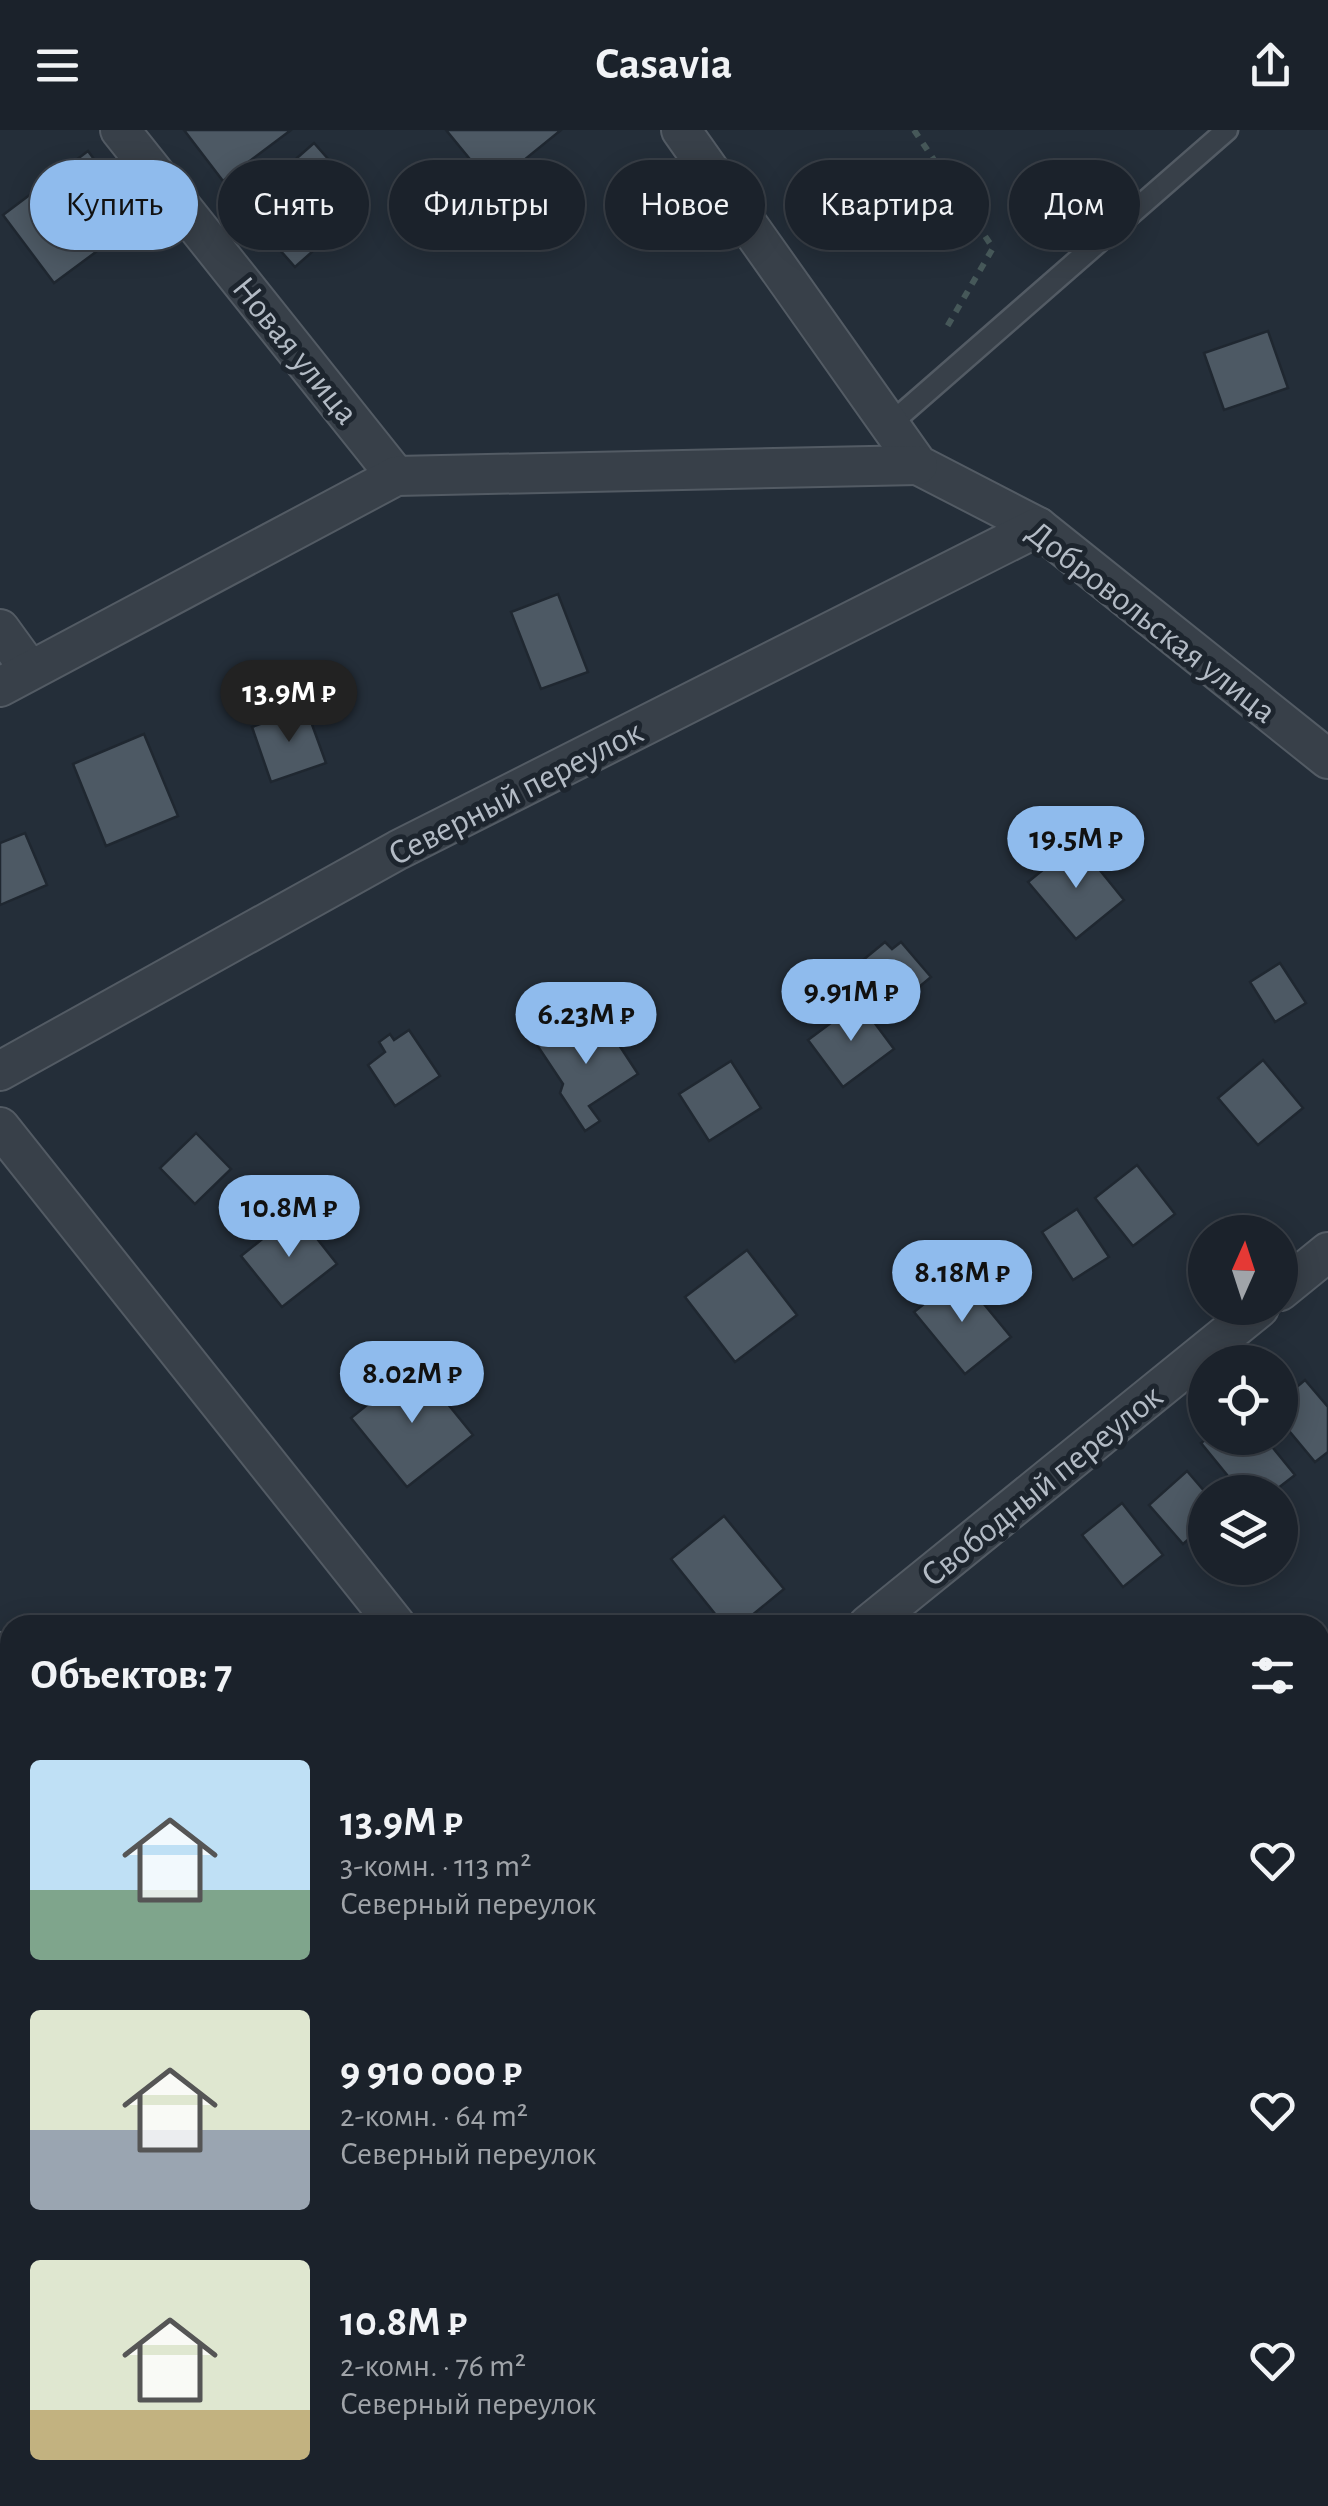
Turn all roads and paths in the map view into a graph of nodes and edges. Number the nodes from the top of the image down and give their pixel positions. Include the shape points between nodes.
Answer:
1 (120, 130) edge
2 (681, 130) edge
3 (914, 130) edge
4 (1227, 130) edge
5 (936, 344) dead end
6 (890, 425) junction
7 (918, 464) junction
8 (396, 476) junction
9 (1038, 527) junction
10 (0, 629) edge
11 (14, 678) edge
12 (1328, 758) edge
13 (0, 1071) edge
14 (0, 1127) edge
15 (1328, 1252) edge
16 (1298, 1276) edge
17 (1238, 1325) edge
18 (388, 1615) edge
19 (880, 1615) edge

1 - 8 street, Новая улица
2 - 6 street
3 - 5 path via 993,248
4 - 6 lane
6 - 7 street
7 - 8 street
7 - 9 street, Добровольская улица
8 - 11 street
9 - 12 street, Добровольская улица
9 - 13 street, Северный переулок via 398,850
10 - 11 street
14 - 18 street
15 - 16 street
17 - 19 street, Свободный переулок

